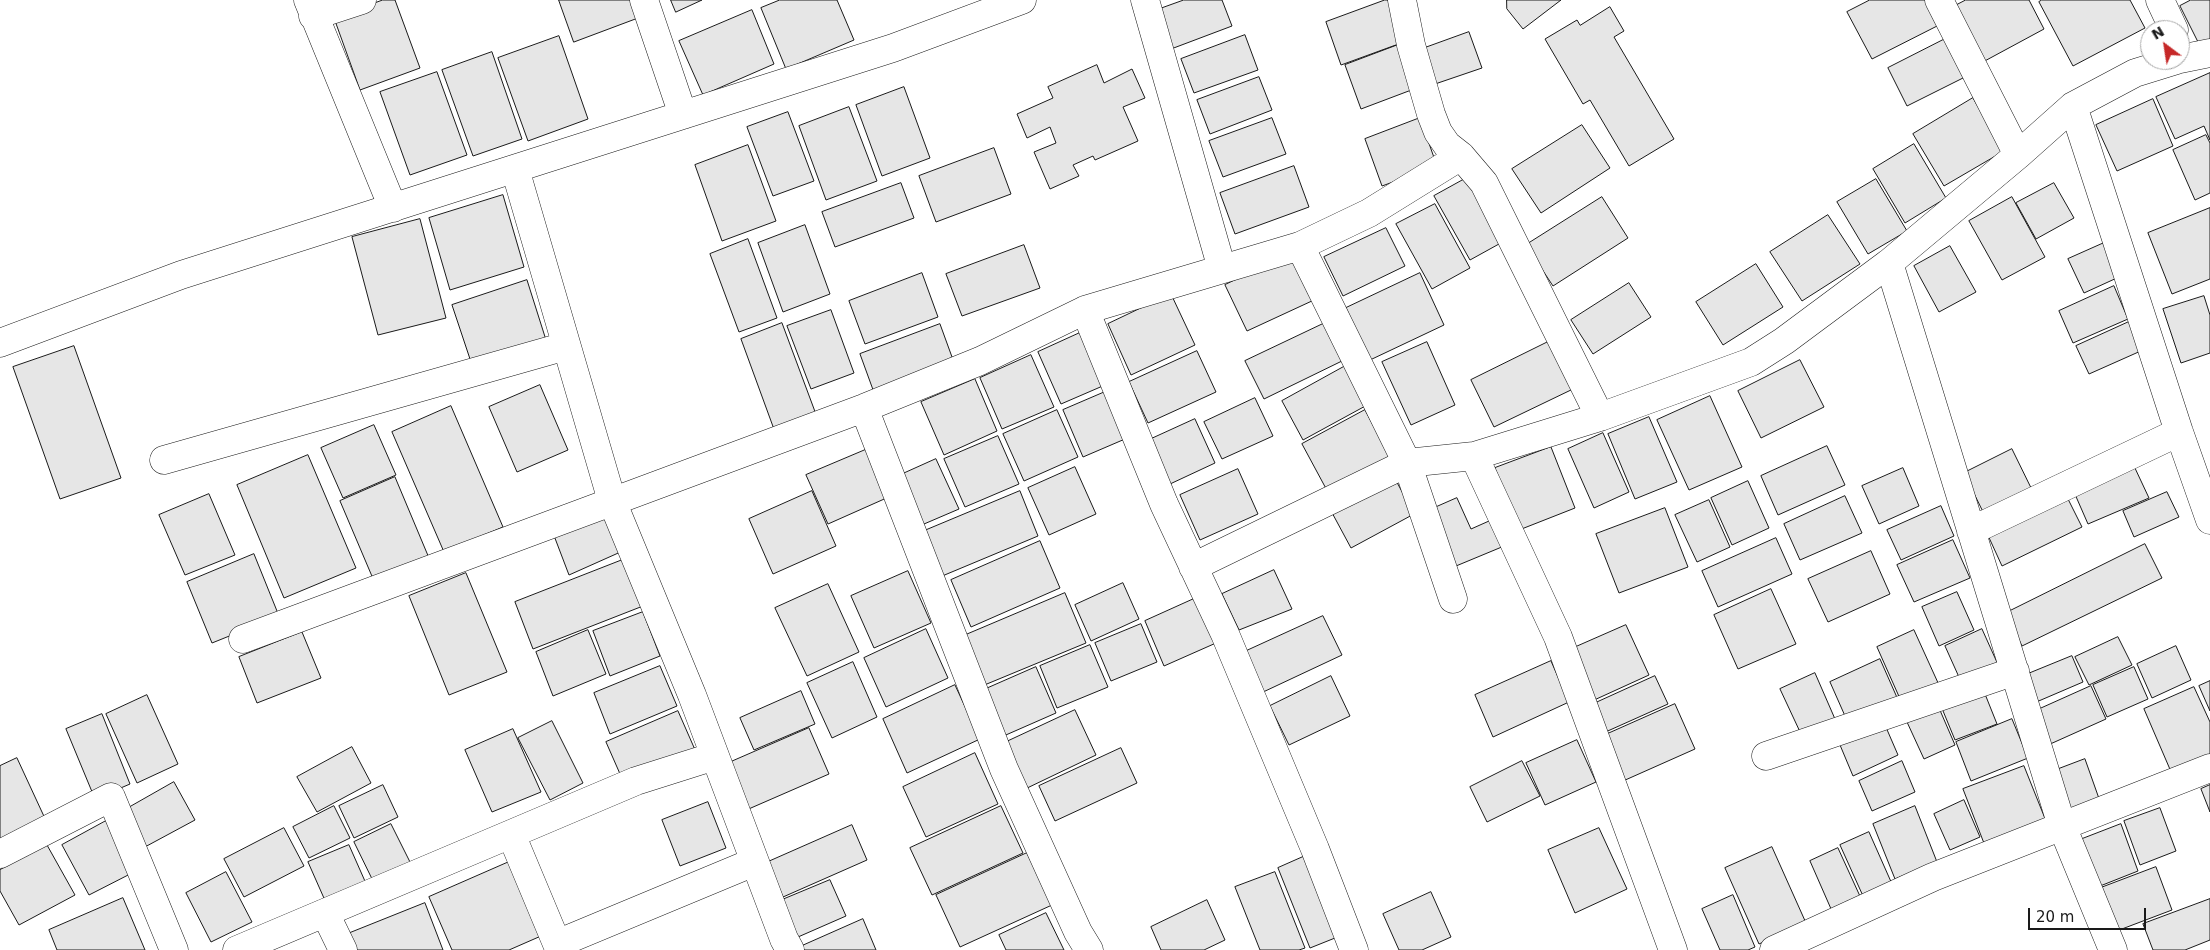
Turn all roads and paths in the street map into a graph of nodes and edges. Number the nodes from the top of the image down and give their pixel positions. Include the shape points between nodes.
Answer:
1 (362, 0) edge
2 (644, 0) edge
3 (1022, 0) edge
4 (1145, 0) edge
5 (1402, 0) edge
6 (1939, 0) edge
7 (2160, 0) edge
8 (310, 8) edge
9 (2169, 20) edge
10 (2143, 70) edge
11 (2073, 106) junction
12 (682, 115) junction
13 (2018, 155) junction
14 (1461, 156) junction
15 (515, 169) junction
16 (393, 208) junction
17 (1300, 246) junction
18 (1889, 263) junction
19 (1222, 269) junction
20 (1085, 310) junction
21 (0, 343) edge
22 (566, 346) junction
23 (864, 408) junction
24 (1600, 417) junction
25 (2179, 432) junction
26 (1474, 456) junction
27 (164, 460) dead end
28 (1407, 463) junction
29 (612, 501) junction
30 (2210, 520) edge
31 (1971, 531) junction
32 (1193, 567) junction
33 (1453, 599) dead end
34 (243, 639) dead end
35 (2015, 671) junction
36 (715, 756) junction
37 (1766, 756) dead end
38 (2210, 768) edge
39 (2062, 826) junction
40 (511, 834) junction
41 (0, 854) edge
42 (754, 862) junction
43 (325, 913) junction
44 (554, 948) edge
45 (174, 950) edge
46 (237, 950) edge
47 (343, 950) edge
48 (790, 950) edge
49 (1089, 950) edge
50 (1354, 950) edge
51 (1672, 950) edge
52 (1774, 950) edge
53 (2113, 950) edge

1 - 8 street
2 - 12 street
3 - 12 street via 893,48
4 - 19 street
5 - 14 street via 1431,114 1447,145
6 - 13 street
7 - 9 street
8 - 16 street
10 - 11 street
11 - 13 street
11 - 25 street
12 - 15 street
13 - 18 street
14 - 17 street via 1369,213
14 - 24 street via 1488,190
15 - 16 street
15 - 22 street
16 - 21 street via 181,275
17 - 19 street
17 - 28 street
18 - 24 street via 1751,362
18 - 31 street
19 - 20 street
20 - 23 street via 980,361
20 - 32 street
22 - 27 street
22 - 29 street
23 - 29 street
23 - 49 street via 1004,769
24 - 26 street
25 - 30 street
25 - 31 street
26 - 28 street
26 - 51 street via 1558,637
28 - 32 street
28 - 33 street
29 - 34 street
29 - 36 street
31 - 35 street
32 - 50 street via 1225,634
35 - 37 street
35 - 39 street
36 - 40 street via 636,781
36 - 42 street
38 - 39 street
39 - 52 street via 1934,877
39 - 53 street
40 - 43 street
40 - 44 street
41 - 45 street via 111,797
42 - 44 street
42 - 48 street
43 - 46 street
43 - 47 street

